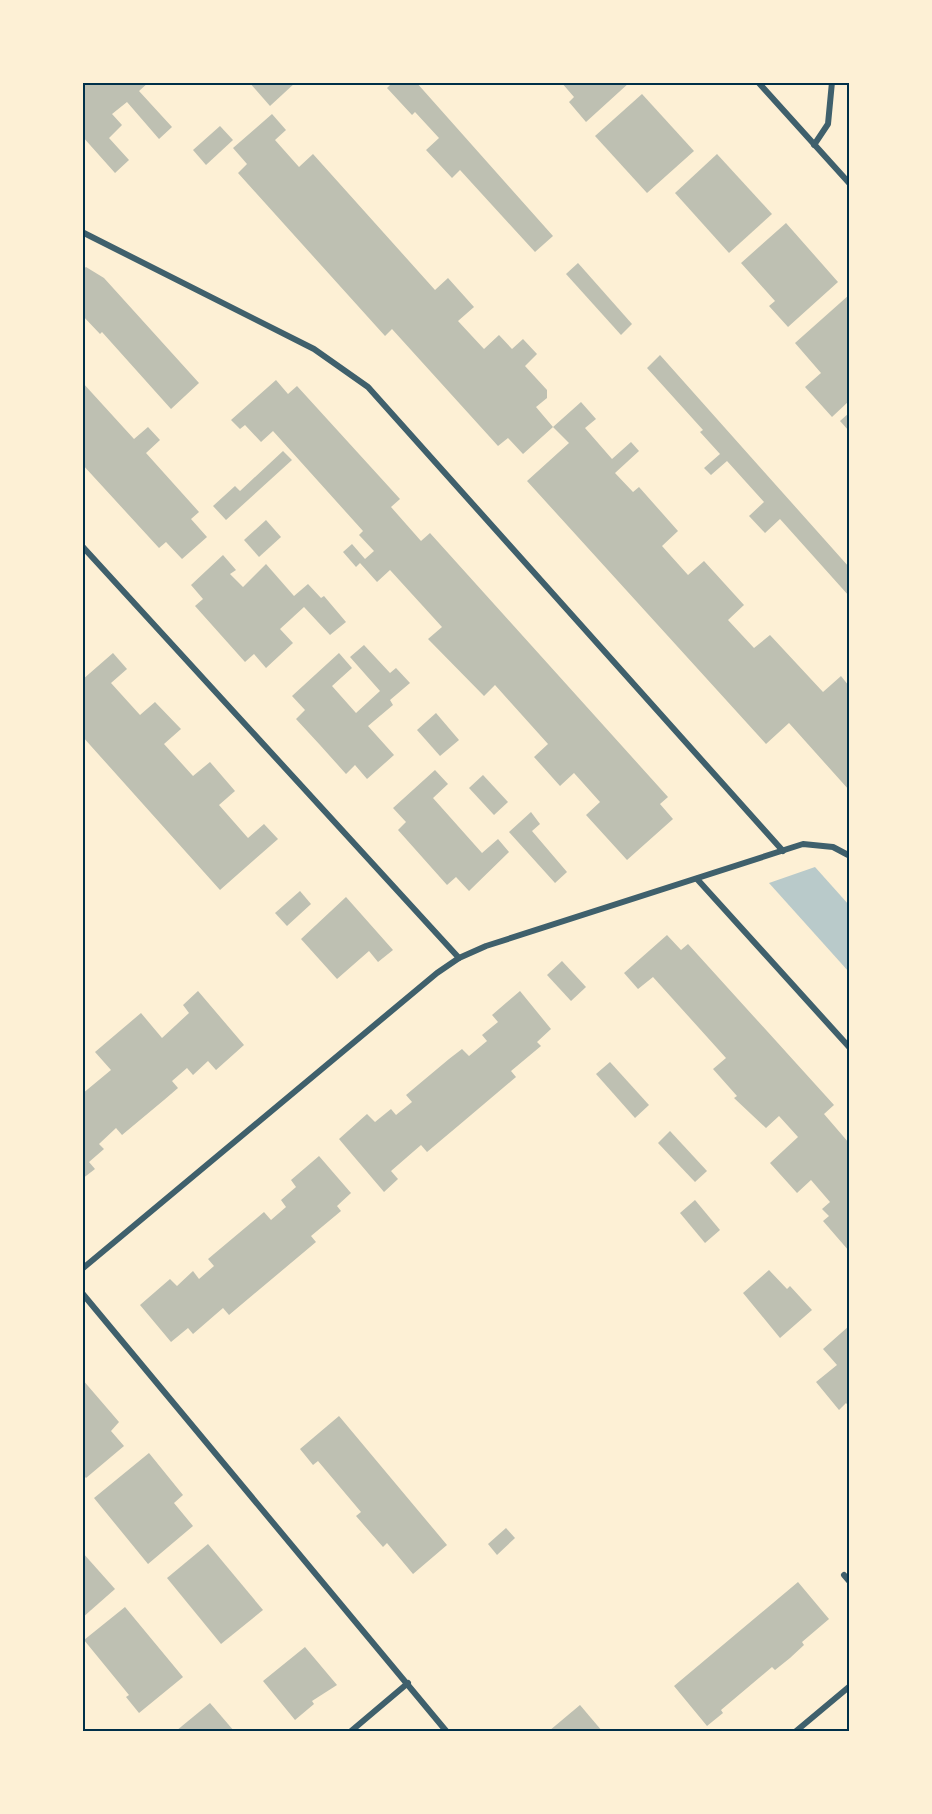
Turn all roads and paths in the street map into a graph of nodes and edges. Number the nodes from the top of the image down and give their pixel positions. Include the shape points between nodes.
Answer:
1 (758, 82) edge
2 (832, 82) edge
3 (814, 145) junction
4 (849, 184) edge
5 (82, 232) edge
6 (82, 546) edge
7 (783, 851) junction
8 (849, 856) edge
9 (697, 879) junction
10 (459, 958) junction
11 (849, 1048) edge
12 (82, 1269) edge
13 (82, 1293) edge
14 (844, 1575) dead end
15 (849, 1582) edge
16 (408, 1683) junction
17 (849, 1686) edge
18 (350, 1731) edge
19 (447, 1731) edge
20 (795, 1731) edge

1 - 3 street
2 - 3 street via 828,124
3 - 4 street
5 - 7 street via 314,349 368,387
6 - 10 street
7 - 8 street via 813,843 833,847
7 - 9 street
9 - 10 street
9 - 11 street
10 - 12 street
13 - 16 street
14 - 15 street
16 - 18 street
16 - 19 street
17 - 20 street

